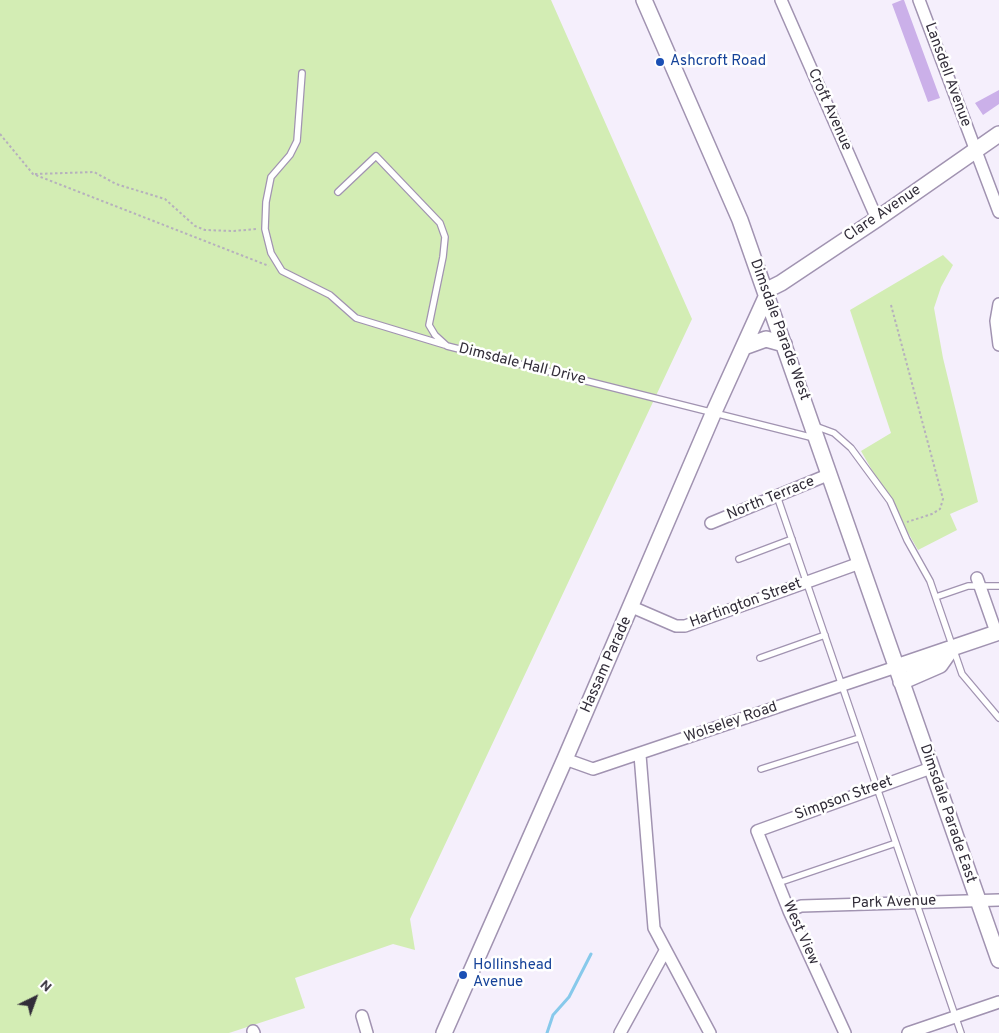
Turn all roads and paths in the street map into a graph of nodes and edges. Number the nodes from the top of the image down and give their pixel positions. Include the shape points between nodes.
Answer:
1 (644, 0) edge
2 (781, 0) edge
3 (919, 0) edge
4 (302, 73) dead end
5 (0, 134) edge
6 (999, 134) edge
7 (975, 151) junction
8 (33, 174) junction
9 (338, 192) dead end
10 (999, 212) edge
11 (877, 219) junction
12 (258, 229) dead end
13 (282, 271) junction
14 (766, 293) junction
15 (999, 304) edge
16 (891, 305) dead end
17 (784, 344) junction
18 (999, 345) edge
19 (447, 346) junction
20 (744, 347) junction
21 (713, 414) junction
22 (816, 432) junction
23 (830, 474) junction
24 (776, 496) junction
25 (711, 523) dead end
26 (900, 524) junction
27 (792, 540) junction
28 (739, 559) dead end
29 (860, 563) junction
30 (806, 582) junction
31 (978, 582) junction
32 (999, 586) edge
33 (936, 597) junction
34 (632, 607) junction
35 (997, 632) edge
36 (825, 635) junction
37 (952, 648) junction
38 (760, 658) dead end
39 (896, 667) junction
40 (901, 682) junction
41 (840, 686) junction
42 (999, 718) edge
43 (859, 738) junction
44 (640, 755) junction
45 (566, 759) junction
46 (931, 768) junction
47 (761, 769) dead end
48 (876, 787) junction
49 (758, 831) joint
50 (896, 843) junction
51 (778, 883) junction
52 (999, 900) edge
53 (916, 901) junction
54 (978, 901) junction
55 (789, 910) junction
56 (665, 951) junction
57 (999, 960) edge
58 (999, 1002) edge
59 (362, 1016) dead end
60 (956, 1016) junction
61 (367, 1033) edge
62 (444, 1033) edge
63 (620, 1033) edge
64 (710, 1033) edge
65 (845, 1033) edge
66 (908, 1033) edge
67 (961, 1033) edge

1 - 14 main road, Dimsdale Parade West via 740,220
2 - 11 street, Croft Avenue
3 - 7 street, Lansdell Avenue
4 - 13 lane via 297,141 290,155 271,176 266,202 265,229 271,253
5 - 8 path
6 - 7 main road, Clare Avenue
7 - 10 street, Lansdell Avenue
7 - 11 main road, Clare Avenue
8 - 12 path via 94,172 116,184 165,199 195,226 205,230
8 - 13 path
9 - 19 lane, Dimsdale Hall Drive via 376,156 440,223 445,238 443,258 429,325
11 - 14 main road, Clare Avenue
13 - 19 lane via 330,295 356,318
14 - 17 main road, Dimsdale Parade West
14 - 20 main road, Hassam Parade
15 - 18 street via 996,320
16 - 26 path via 943,499 940,509 932,514
17 - 20 main road via 766,339
17 - 22 main road, Dimsdale Parade West
19 - 21 lane, Dimsdale Hall Drive
20 - 21 main road, Hassam Parade
21 - 22 lane, Dimsdale Hall Drive
21 - 34 main road, Hassam Parade
22 - 23 main road, Dimsdale Parade West
22 - 26 lane, Dimsdale Hall Drive via 834,433 851,448 890,501
23 - 24 street, North Terrace
23 - 29 main road, Dimsdale Parade West
24 - 25 street, North Terrace
24 - 27 lane
26 - 33 lane, Dimsdale Hall Drive
27 - 28 lane
27 - 30 lane
29 - 30 street, Hartington Street
29 - 39 main road, Dimsdale Parade West
30 - 34 street, Hartington Street via 685,626 676,626
30 - 36 lane
31 - 32 lane
31 - 33 lane
31 - 35 street
33 - 37 lane, Dimsdale Hall Drive
34 - 45 main road, Hassam Parade
35 - 37 main road
36 - 38 lane
36 - 41 lane
37 - 39 main road
37 - 40 main road via 940,665
37 - 42 lane, Dimsdale Hall Drive via 962,674
39 - 40 main road, Dimsdale Parade East
39 - 41 street, Wolseley Road
40 - 46 main road, Dimsdale Parade East
41 - 43 lane
41 - 44 street, Wolseley Road
43 - 47 lane
43 - 48 lane
44 - 45 street, Wolseley Road via 593,769
44 - 56 street via 654,928
45 - 62 main road, Hassam Parade
46 - 48 street, Simpson Street
46 - 54 main road, Dimsdale Parade East
48 - 49 street, Simpson Street
48 - 50 lane
49 - 51 street, West View
50 - 51 lane
50 - 53 lane
51 - 55 street, West View
52 - 54 street, Park Avenue
53 - 54 street, Park Avenue
53 - 55 street, Park Avenue via 801,906
53 - 60 lane
54 - 57 main road, Dimsdale Parade East
55 - 65 street, West View
56 - 63 street
56 - 64 street
58 - 60 street
59 - 61 street
60 - 66 street
60 - 67 lane

